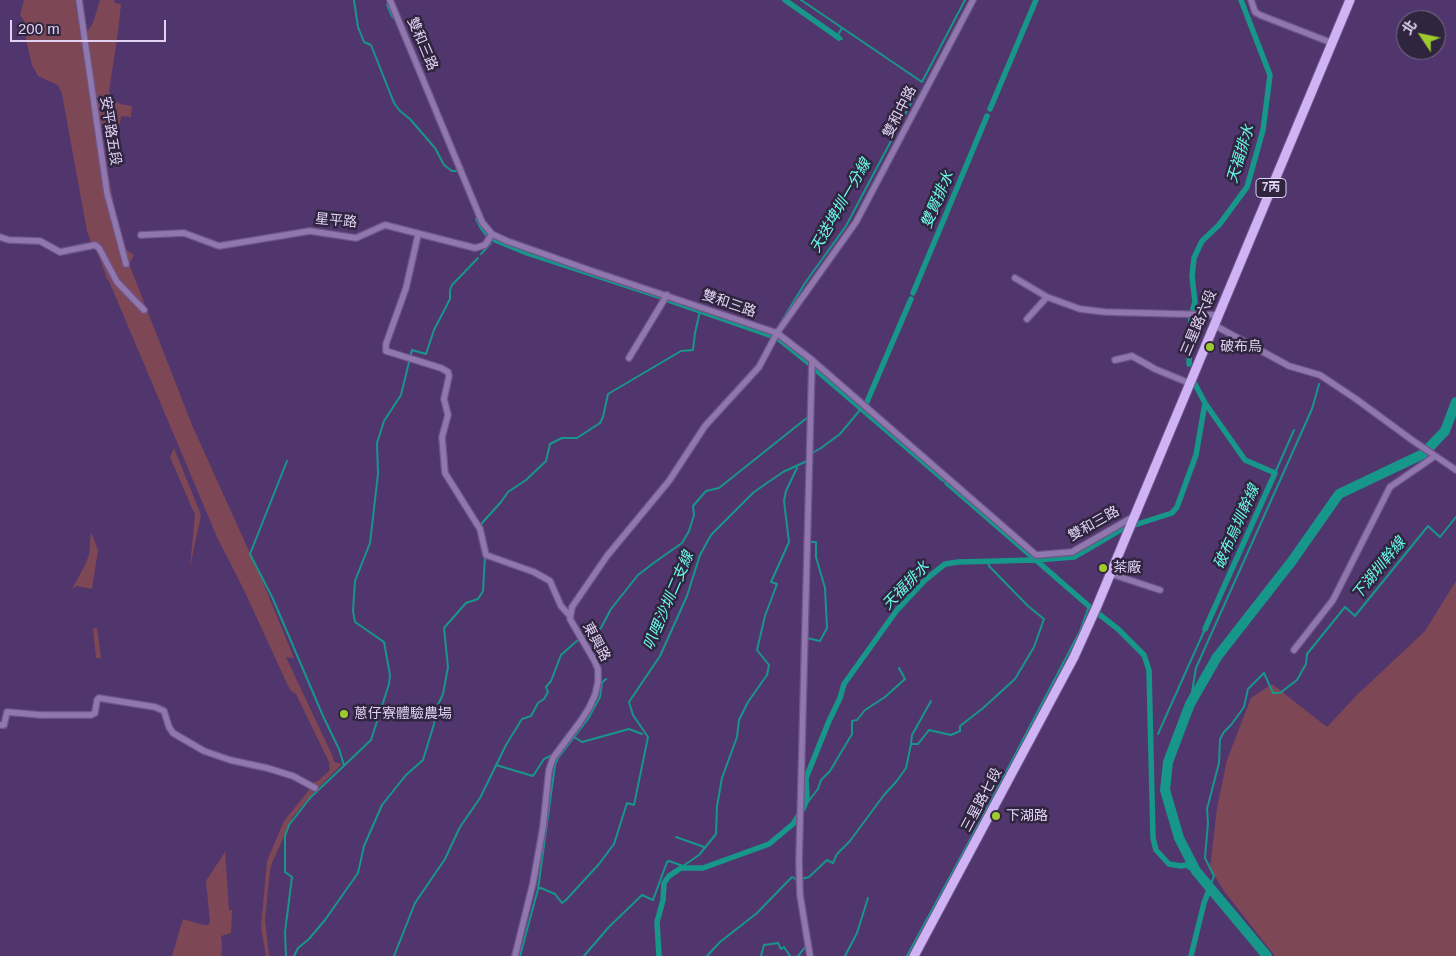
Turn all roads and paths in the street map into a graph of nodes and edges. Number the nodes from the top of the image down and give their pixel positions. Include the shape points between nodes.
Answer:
1 (79, 0) edge
2 (390, 0) edge
3 (973, 0) edge
4 (1250, 0) edge
5 (1350, 0) edge
6 (1332, 42) junction
7 (141, 235) dead end
8 (418, 235) junction
9 (491, 236) junction
10 (0, 237) edge
11 (126, 264) dead end
12 (1015, 278) dead end
13 (1047, 296) junction
14 (665, 299) junction
15 (144, 310) dead end
16 (1218, 315) junction
17 (1027, 319) dead end
18 (1214, 325) junction
19 (775, 337) junction
20 (629, 358) dead end
21 (1115, 360) dead end
22 (812, 366) junction
23 (1191, 380) junction
24 (1433, 455) junction
25 (1456, 470) edge
26 (1134, 517) junction
27 (1111, 574) junction
28 (1160, 590) dead end
29 (570, 616) junction
30 (1294, 650) dead end
31 (1074, 657) joint
32 (0, 724) edge
33 (315, 788) dead end
34 (515, 956) edge
35 (810, 956) edge
36 (914, 956) edge

1 - 11 street, 安平路五段 via 107,193
2 - 9 street, 雙和三路 via 482,222
3 - 19 street, 雙和中路 via 856,222
4 - 6 street via 1255,12
5 - 6 main road, 三星路六段 / 7丙
6 - 16 main road, 三星路六段 / 7丙
7 - 8 street, 星平路 via 184,233 219,246 310,231 356,238 385,225
8 - 9 street, 星平路 via 474,248 485,245
8 - 29 street via 412,267 386,351 448,372 444,399 448,415 442,441 445,473 480,529 486,555 550,581 561,606
9 - 14 street, 雙和三路
10 - 15 street via 40,241 60,252 95,245 117,282
12 - 13 street
13 - 16 street via 1080,309
13 - 17 street
14 - 19 street, 雙和三路
14 - 20 street
16 - 18 main road, 三星路六段 / 7丙
18 - 23 main road, 三星路六段 / 7丙
18 - 24 street via 1289,366 1320,375
19 - 22 street, 雙和三路
19 - 29 street, 東興路 via 759,367 705,426 669,481 607,556 575,602
21 - 23 street via 1132,356 1155,369
22 - 26 street, 雙和三路 via 1036,555 1072,552
22 - 35 street via 799,812 800,895
23 - 26 main road, 三星路六段 / 7丙
24 - 25 street
24 - 30 street via 1390,487 1333,600
26 - 27 main road, 三星路六段 / 7丙
27 - 28 street
27 - 31 main road, 三星路六段 / 7丙
29 - 34 street, 東興路 via 598,669 598,682 589,708 553,758 533,883
31 - 36 main road, 三星路七段 / 7丙
32 - 33 street via 4,725 8,712 91,715 95,713 99,698 155,707 164,711 173,733 204,751 293,776

